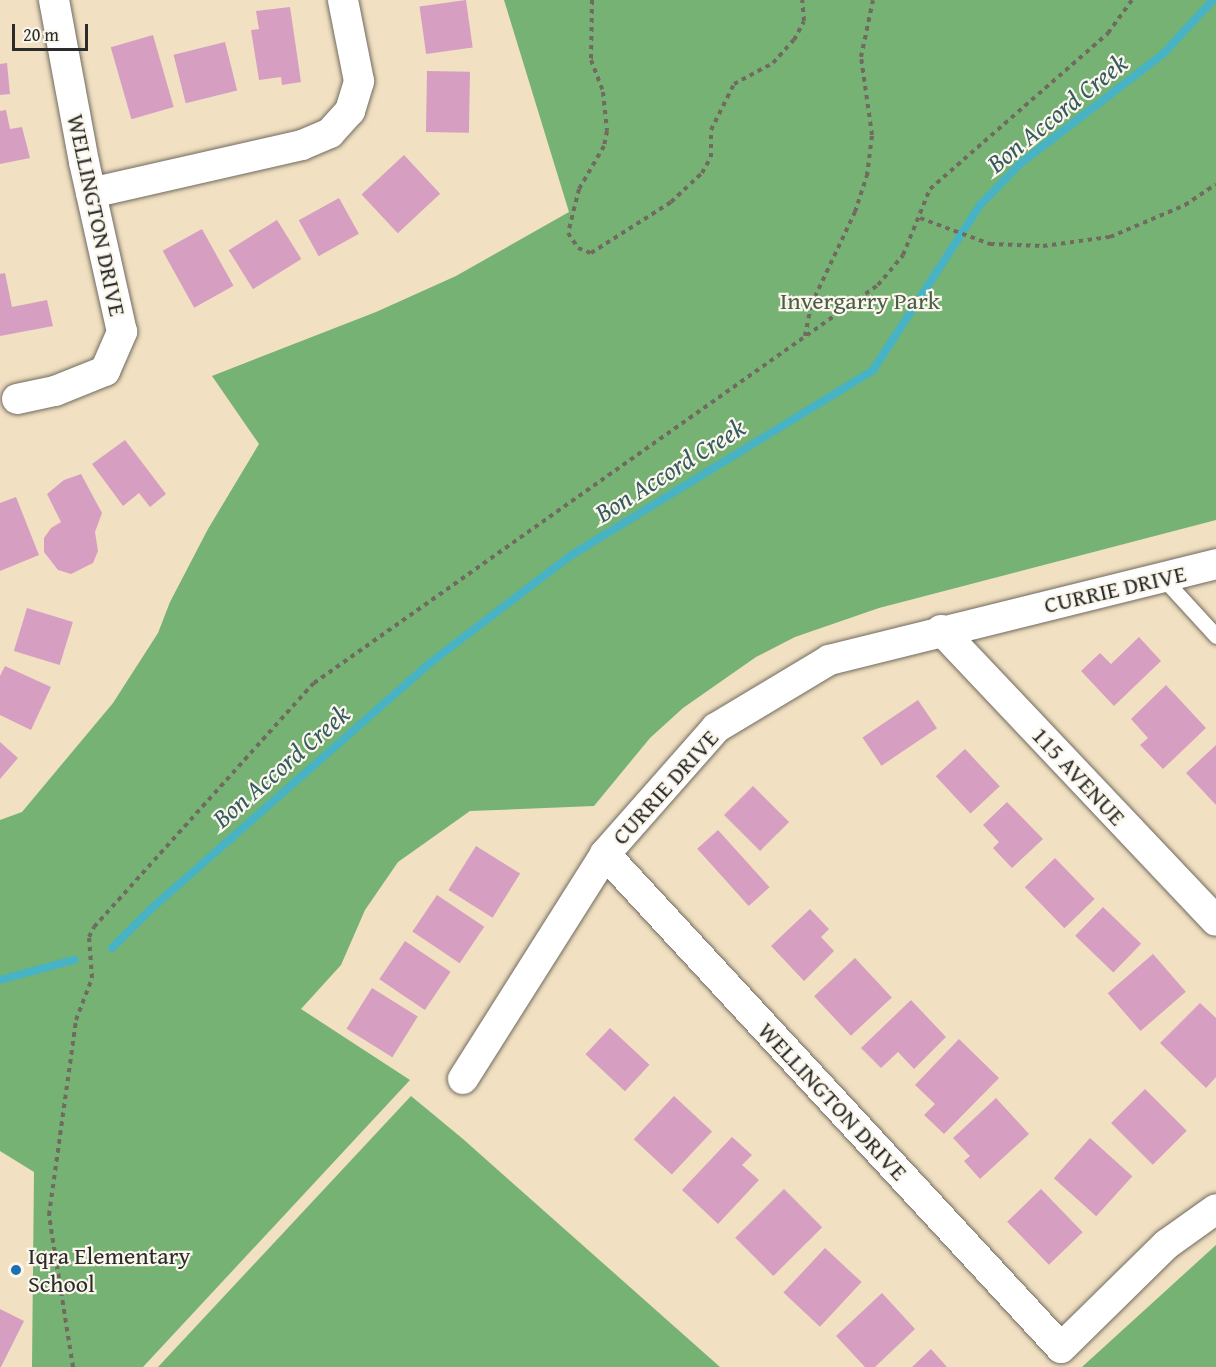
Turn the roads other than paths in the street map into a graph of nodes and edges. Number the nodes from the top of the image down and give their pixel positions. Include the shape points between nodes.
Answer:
1 (54, 0) edge
2 (343, 0) edge
3 (91, 193) junction
4 (17, 399) dead end
5 (1216, 564) edge
6 (1162, 577) junction
7 (941, 630) junction
8 (1216, 636) edge
9 (605, 855) junction
10 (1216, 921) edge
11 (463, 1079) dead end
12 (1216, 1209) edge

1 - 3 street, WELLINGTON DRIVE
2 - 3 street via 360,81 350,111 330,133 302,145
3 - 4 street, WELLINGTON DRIVE via 122,332 105,371 55,391
5 - 6 street, CURRIE DRIVE
6 - 7 street, CURRIE DRIVE
6 - 8 lane
7 - 9 street, CURRIE DRIVE via 829,660 717,728
7 - 10 street, 115 AVENUE
9 - 11 street, CURRIE DRIVE
9 - 12 street, WELLINGTON DRIVE via 1061,1348 1167,1244

